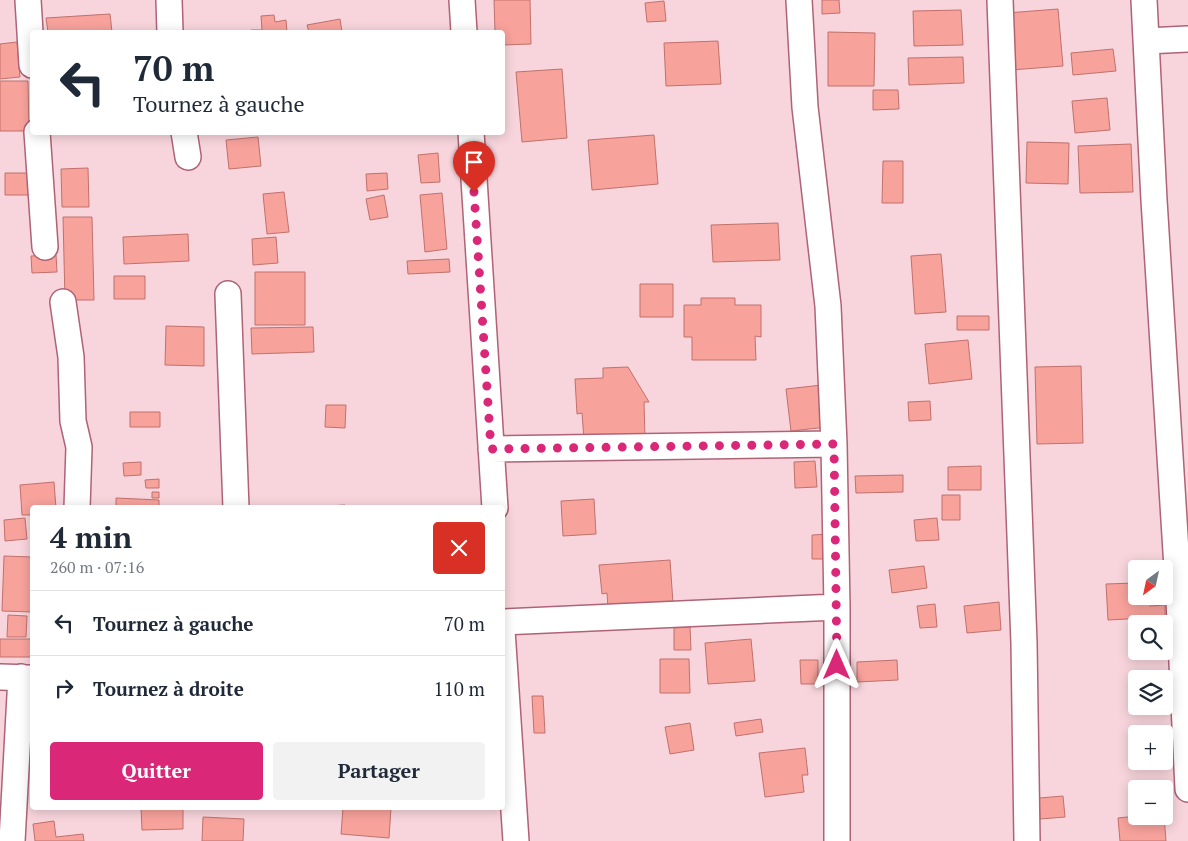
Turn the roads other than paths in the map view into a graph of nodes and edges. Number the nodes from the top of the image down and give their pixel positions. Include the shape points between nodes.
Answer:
1 (28, 0) edge
2 (169, 0) edge
3 (462, 0) edge
4 (799, 0) edge
5 (1000, 0) edge
6 (1144, 0) edge
7 (170, 30) edge
8 (464, 30) edge
9 (30, 32) edge
10 (1188, 39) edge
11 (1146, 42) junction
12 (37, 135) edge
13 (184, 135) edge
14 (471, 135) edge
15 (188, 157) dead end
16 (45, 247) dead end
17 (228, 294) dead end
18 (63, 302) dead end
19 (834, 444) junction
20 (491, 449) junction
21 (77, 505) edge
22 (236, 505) edge
23 (494, 505) edge
24 (837, 607) junction
25 (505, 622) edge
26 (18, 677) edge
27 (505, 709) edge
28 (1188, 789) edge
29 (12, 841) edge
30 (516, 841) edge
31 (837, 841) edge
32 (1028, 841) edge

1 - 9 street
2 - 7 street
3 - 8 street
4 - 19 street via 805,107 828,306
5 - 32 street via 1024,643
6 - 11 street
10 - 11 street
11 - 28 street
12 - 16 street
13 - 15 street
14 - 20 street
17 - 22 street
18 - 21 street via 71,357 73,421 79,447
19 - 20 street
19 - 24 street
20 - 23 street
24 - 25 street
24 - 31 street
26 - 29 street
27 - 30 street

